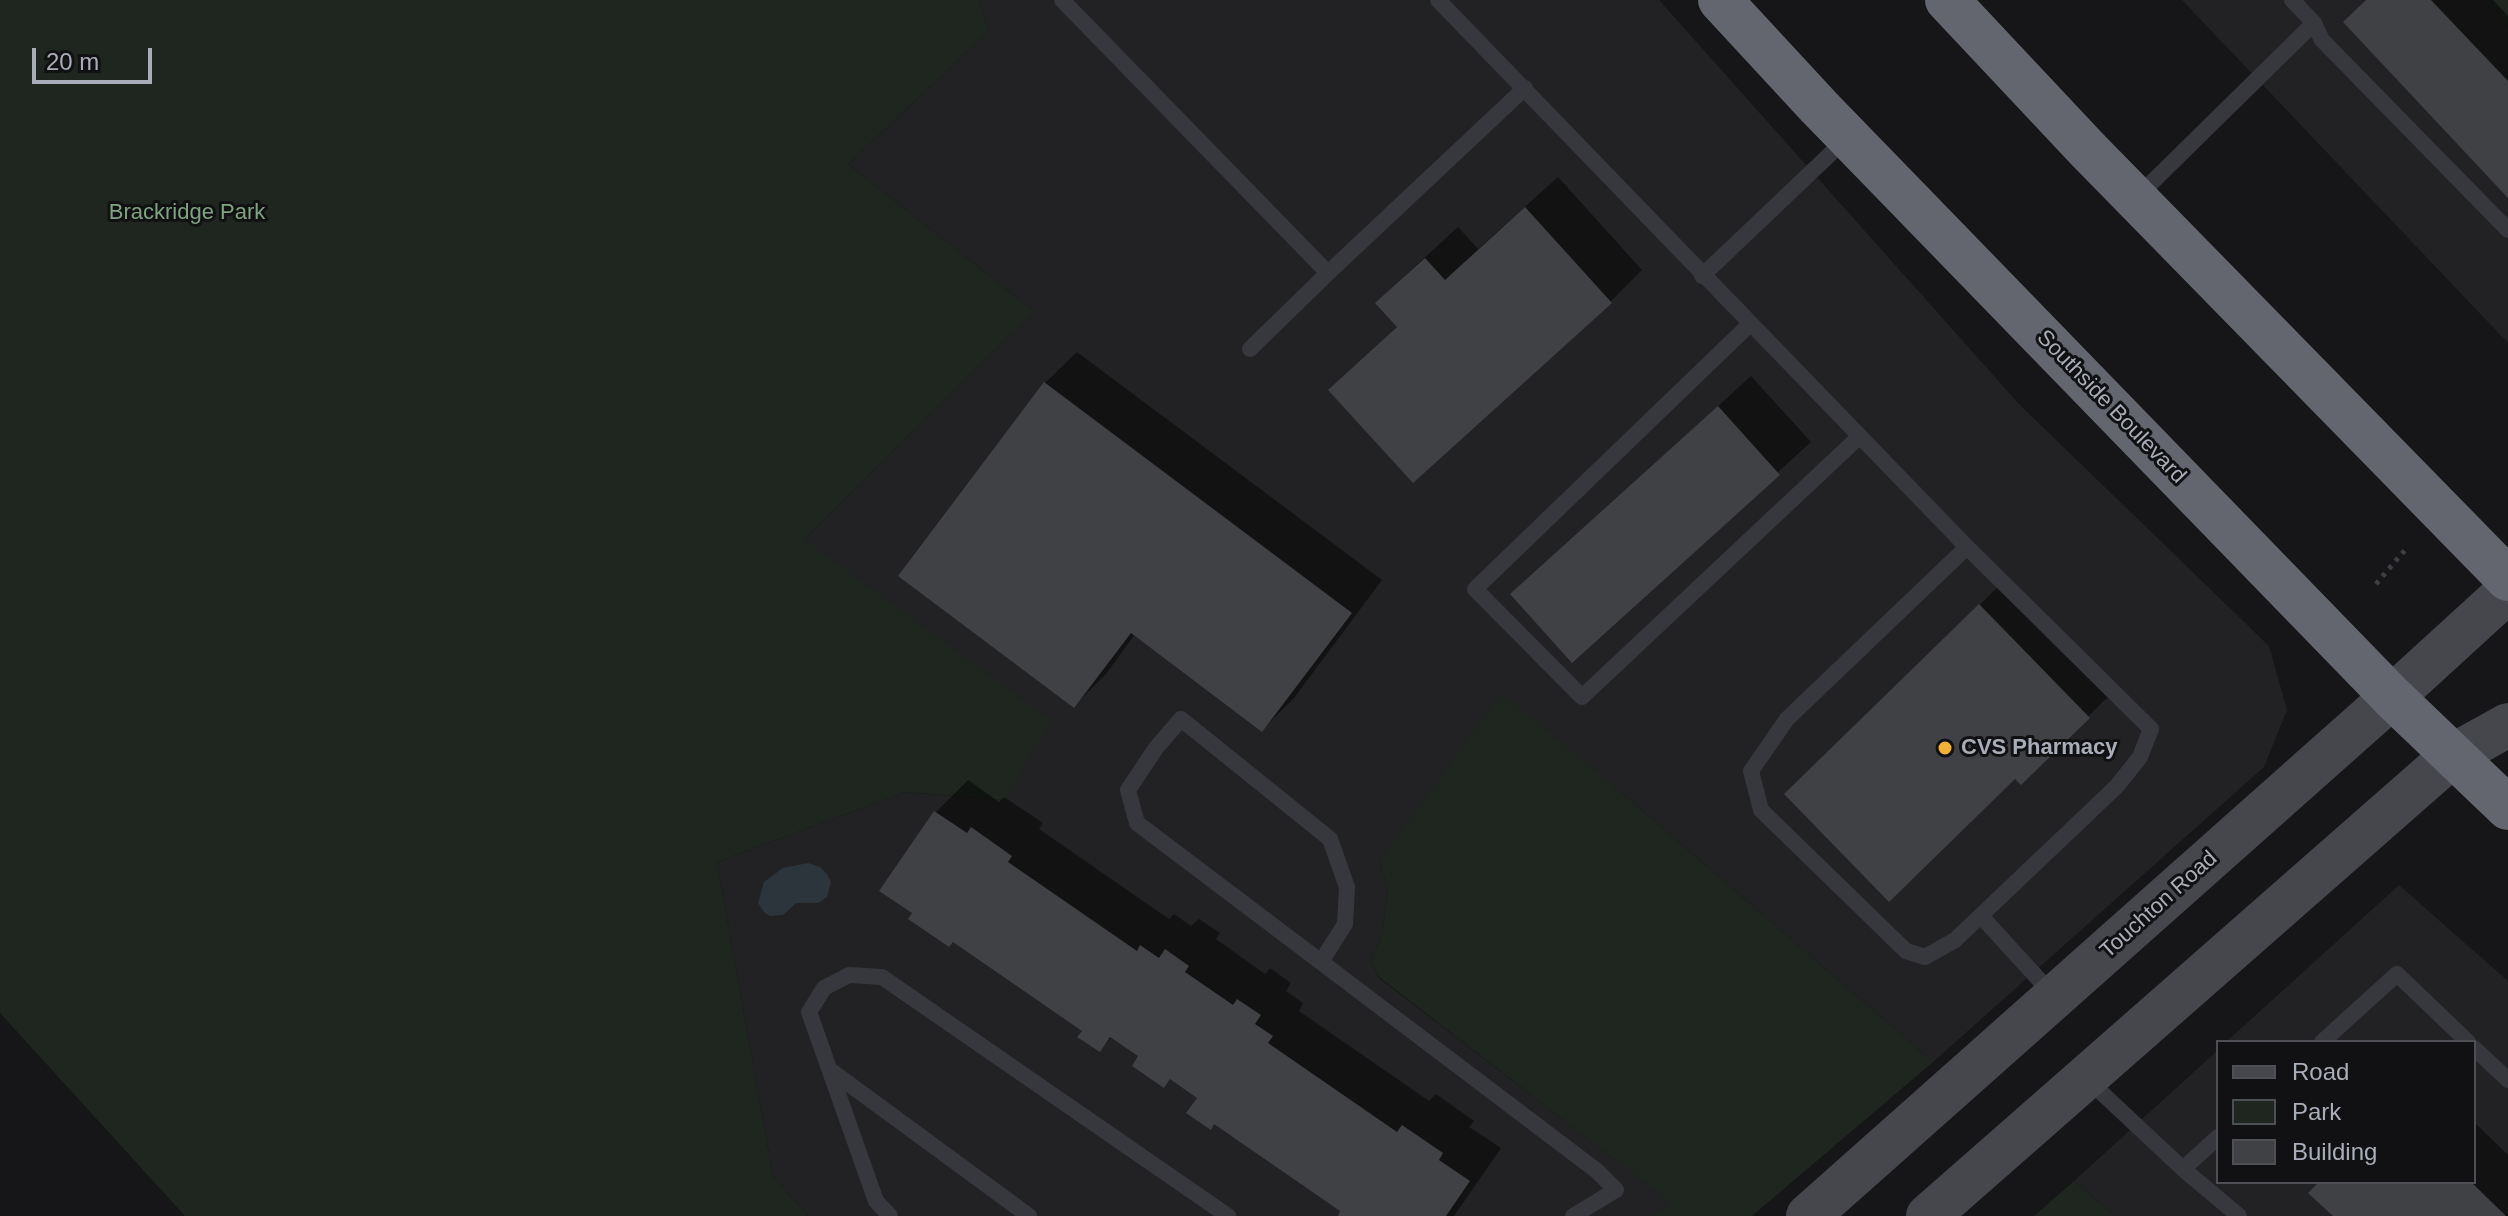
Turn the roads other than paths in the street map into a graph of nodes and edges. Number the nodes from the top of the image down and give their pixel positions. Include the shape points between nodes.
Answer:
1 (1062, 0) edge
2 (1438, 0) edge
3 (1720, 0) edge
4 (1947, 0) edge
5 (2292, 0) edge
6 (2314, 23) junction
7 (1525, 88) junction
8 (1848, 137) junction
9 (2136, 199) junction
10 (2508, 230) edge
11 (1328, 273) junction
12 (1702, 276) junction
13 (1750, 324) junction
14 (1250, 349) dead end
15 (1860, 436) junction
16 (1967, 547) junction
17 (2508, 579) edge
18 (2508, 591) edge
19 (2392, 697) junction
20 (2508, 725) edge
21 (2452, 756) junction
22 (2508, 808) edge
23 (1981, 916) junction
24 (1321, 962) junction
25 (2055, 998) junction
26 (2324, 1040) edge
27 (2466, 1040) edge
28 (2476, 1050) edge
29 (830, 1070) junction
30 (2085, 1078) junction
31 (2508, 1080) edge
32 (2216, 1139) edge
33 (2183, 1169) junction
34 (1226, 1215) edge
35 (890, 1216) edge
36 (1029, 1216) edge
37 (1573, 1216) edge
38 (1808, 1216) edge
39 (1928, 1216) edge
40 (2239, 1216) edge

1 - 11 lane
2 - 7 lane
3 - 8 highway, Southside Boulevard
4 - 9 highway
5 - 6 lane
6 - 9 lane
6 - 10 lane via 2322,40
7 - 11 lane
7 - 12 lane
8 - 12 lane
8 - 19 highway, Southside Boulevard
9 - 17 highway
11 - 14 lane
12 - 13 lane
13 - 15 lane
13 - 15 lane via 1475,589 1582,697
15 - 16 lane
16 - 23 lane via 2151,729 2140,757 2117,786
16 - 23 lane via 1787,719 1751,771 1761,810 1906,951 1925,957 1955,940
18 - 19 street, Touchton Road
19 - 21 highway, Southside Boulevard
19 - 25 street, Touchton Road
20 - 21 street
21 - 22 highway, Southside Boulevard
21 - 30 street
23 - 25 lane
24 - 24 lane via 1345,924 1347,887 1330,839 1181,719 1128,790 1137,823
24 - 37 lane via 1616,1190
25 - 38 street, Touchton Road
26 - 27 lane via 2397,974
28 - 31 lane
29 - 34 lane via 809,1012 824,988 849,975 882,977
29 - 35 lane via 876,1201
29 - 36 lane
30 - 33 lane
30 - 39 street
32 - 33 lane
33 - 40 lane

